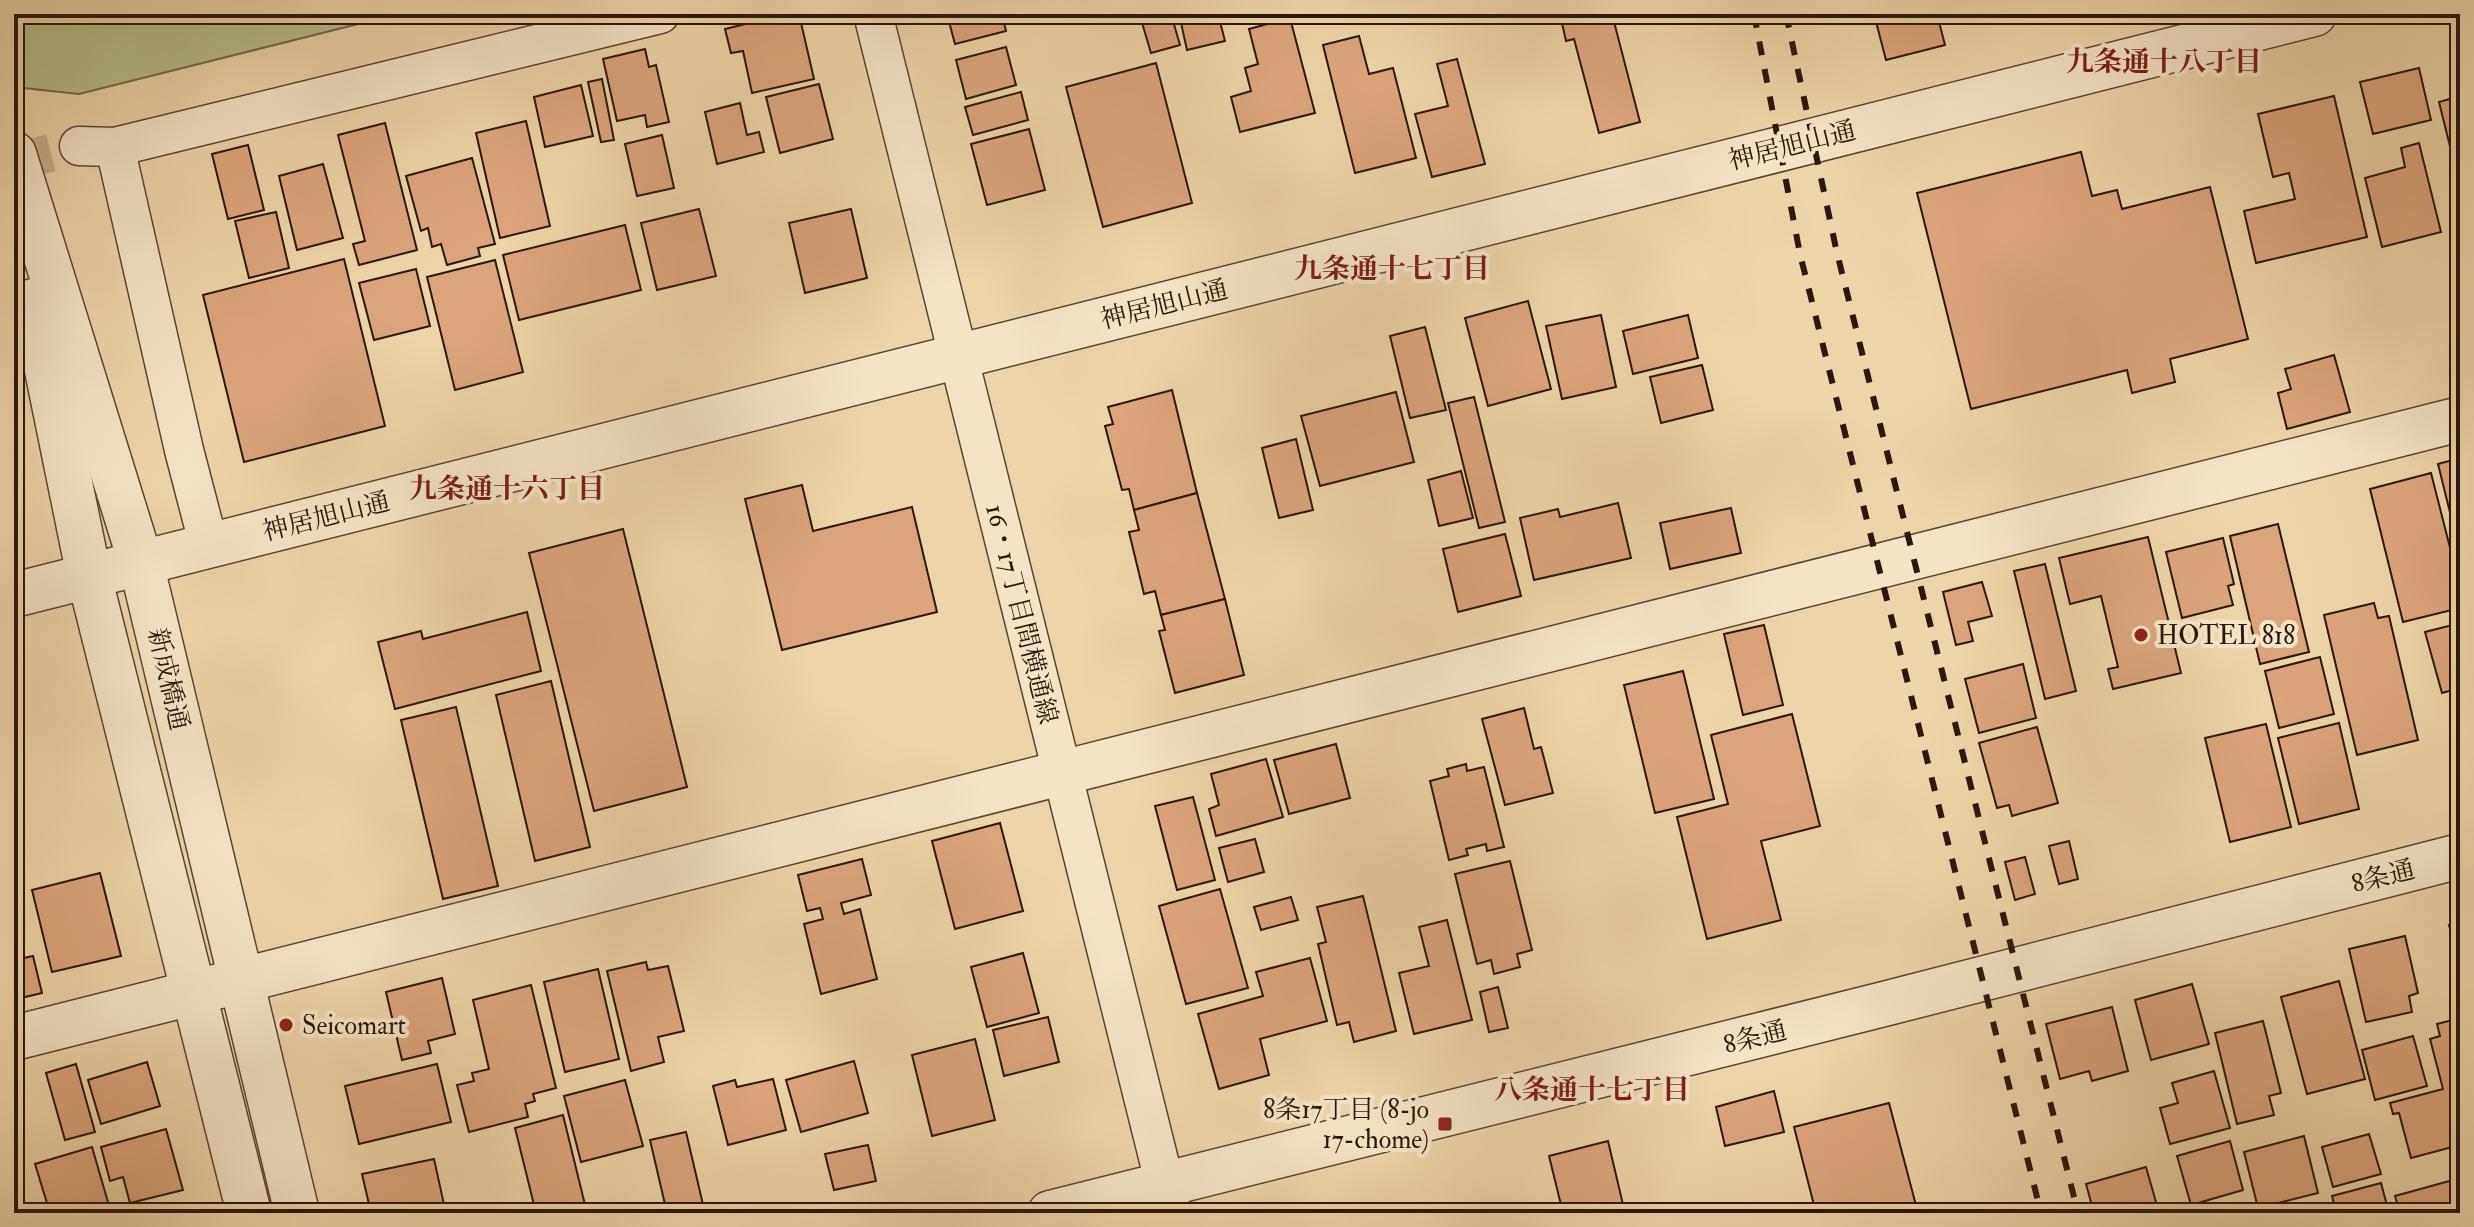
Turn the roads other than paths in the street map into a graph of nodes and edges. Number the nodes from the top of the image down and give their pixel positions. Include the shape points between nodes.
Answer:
1 (660, 14) edge
2 (873, 14) edge
3 (2314, 14) edge
4 (14, 154) edge
5 (14, 205) edge
6 (957, 357) junction
7 (2460, 419) edge
8 (209, 546) junction
9 (141, 563) junction
10 (89, 576) junction
11 (14, 595) edge
12 (1062, 772) junction
13 (2460, 856) edge
14 (242, 981) junction
15 (194, 993) junction
16 (14, 1038) edge
17 (1168, 1199) edge
18 (249, 1213) edge
19 (297, 1213) edge
20 (1050, 1213) edge

1 - 8 street via 97,146
2 - 6 street, 16・17丁目間横通線
3 - 6 street, 神居旭山通
4 - 9 street, 新成橋通
5 - 10 street, 新成橋通
6 - 8 street, 神居旭山通
6 - 12 street, 16・17丁目間横通線
7 - 12 street
8 - 9 street, 神居旭山通
9 - 10 street, 神居旭山通
9 - 14 street, 新成橋通
10 - 11 street, 神居旭山通
10 - 15 street, 新成橋通
12 - 14 street
12 - 17 street, 16・17丁目間横通線
13 - 17 street, 8条通
14 - 15 street
14 - 19 street, 新成橋通
15 - 16 street
15 - 18 street, 新成橋通
17 - 20 street, 8条通

